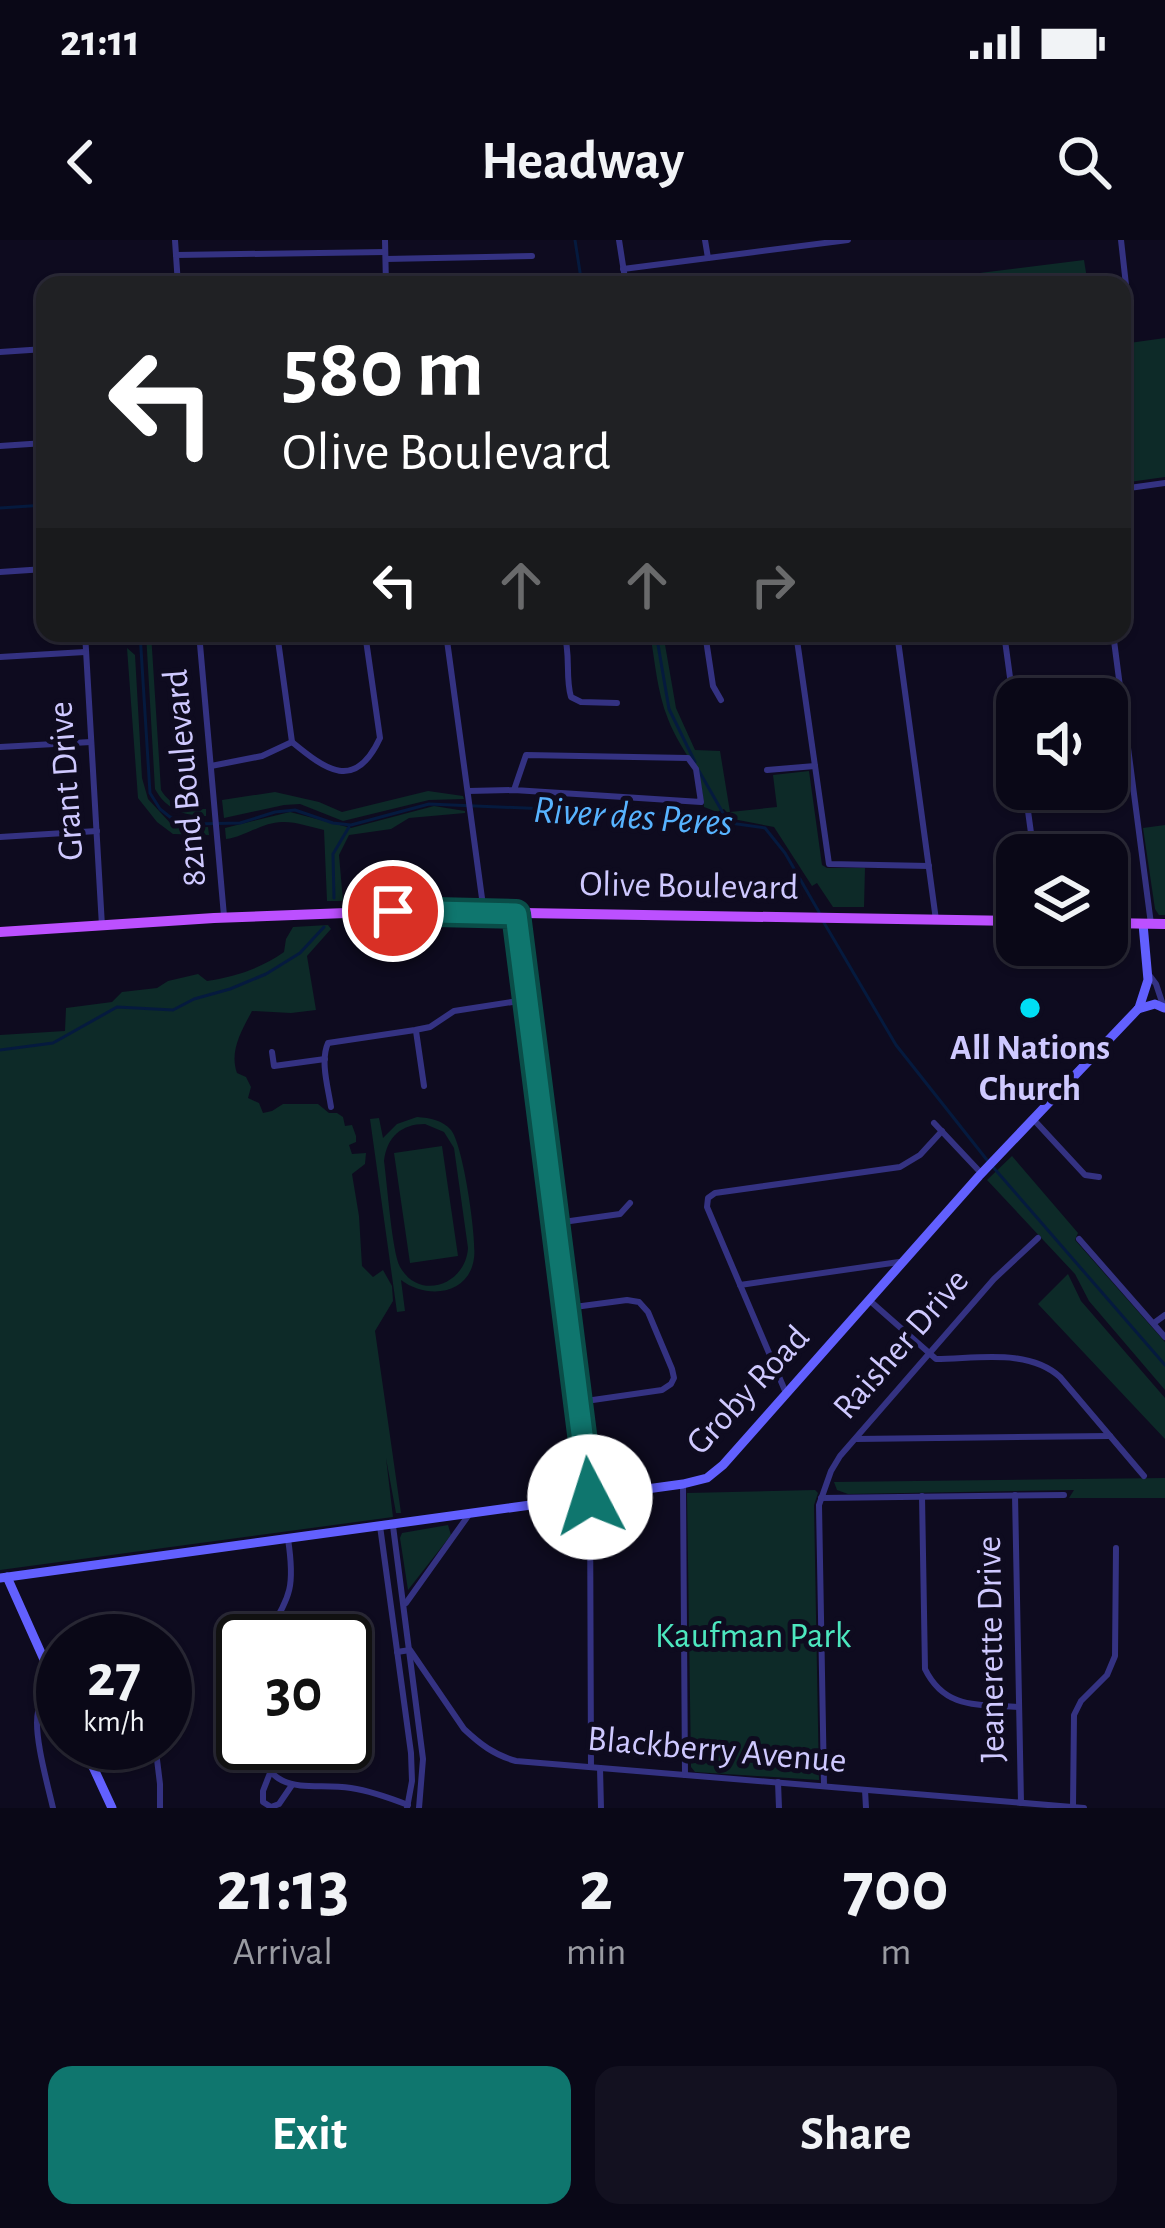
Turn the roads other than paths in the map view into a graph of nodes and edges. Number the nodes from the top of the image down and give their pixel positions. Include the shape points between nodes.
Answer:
1 (175, 240) edge
2 (385, 240) edge
3 (619, 240) edge
4 (705, 240) edge
5 (848, 240) edge
6 (1120, 240) edge
7 (176, 254) junction
8 (386, 256) junction
9 (532, 256) dead end
10 (708, 258) junction
11 (623, 269) junction
12 (177, 276) edge
13 (386, 276) edge
14 (624, 276) edge
15 (1125, 276) edge
16 (36, 350) edge
17 (0, 352) edge
18 (36, 444) edge
19 (0, 446) edge
20 (1165, 483) edge
21 (1131, 488) edge
22 (36, 570) edge
23 (0, 572) edge
24 (85, 642) edge
25 (200, 642) edge
26 (278, 642) edge
27 (366, 642) edge
28 (447, 642) edge
29 (566, 642) edge
30 (706, 642) edge
31 (797, 642) edge
32 (898, 642) edge
33 (1005, 642) edge
34 (1114, 642) edge
35 (86, 652) junction
36 (0, 657) edge
37 (1010, 678) edge
38 (721, 700) dead end
39 (617, 703) dead end
40 (91, 742) junction
41 (292, 742) junction
42 (0, 747) edge
43 (211, 766) junction
44 (814, 766) junction
45 (767, 770) dead end
46 (514, 790) junction
47 (468, 793) junction
48 (97, 831) junction
49 (0, 837) edge
50 (929, 866) junction
51 (484, 913) junction
52 (516, 914) junction
53 (225, 918) junction
54 (936, 920) junction
55 (996, 921) edge
56 (1153, 924) edge
57 (102, 926) junction
58 (0, 932) edge
59 (1148, 974) junction
60 (525, 1000) junction
61 (1138, 1009) junction
62 (1164, 1010) edge
63 (416, 1030) junction
64 (272, 1052) dead end
65 (325, 1059) junction
66 (424, 1087) dead end
67 (331, 1107) dead end
68 (1034, 1120) junction
69 (934, 1123) dead end
70 (942, 1131) junction
71 (983, 1172) junction
72 (1099, 1177) dead end
73 (630, 1203) dead end
74 (556, 1223) junction
75 (1039, 1238) dead end
76 (1079, 1239) dead end
77 (903, 1262) junction
78 (740, 1285) junction
79 (868, 1300) junction
80 (567, 1308) junction
81 (1165, 1315) edge
82 (1154, 1323) junction
83 (1165, 1336) edge
84 (929, 1354) junction
85 (785, 1393) junction
86 (579, 1402) junction
87 (1110, 1436) junction
88 (855, 1439) junction
89 (1144, 1476) dead end
90 (683, 1484) junction
91 (1015, 1495) junction
92 (1064, 1495) dead end
93 (922, 1496) junction
94 (590, 1497) junction
95 (821, 1498) junction
96 (469, 1514) junction
97 (393, 1524) junction
98 (380, 1526) junction
99 (289, 1538) junction
100 (1115, 1547) dead end
101 (4, 1577) edge
102 (404, 1606) junction
103 (279, 1614) edge
104 (36, 1644) edge
105 (410, 1650) junction
106 (397, 1652) junction
107 (1018, 1707) junction
108 (596, 1768) junction
109 (44, 1770) edge
110 (94, 1770) edge
111 (158, 1770) edge
112 (268, 1770) edge
113 (270, 1773) junction
114 (686, 1775) junction
115 (778, 1782) junction
116 (292, 1785) junction
117 (824, 1785) junction
118 (865, 1790) junction
119 (960, 1798) junction
120 (1021, 1803) junction
121 (407, 1806) edge
122 (1072, 1807) edge
123 (53, 1808) edge
124 (112, 1808) edge
125 (160, 1808) edge
126 (418, 1808) edge
127 (601, 1808) edge
128 (779, 1808) edge
129 (866, 1808) edge
130 (960, 1808) edge
131 (1084, 1808) edge

1 - 7 street
2 - 8 street
3 - 11 street
4 - 10 street
5 - 10 street
6 - 15 street
7 - 8 street
7 - 12 street
8 - 9 street
8 - 13 street
10 - 11 street
11 - 14 street
16 - 17 street
18 - 19 street
20 - 21 street
22 - 23 street
24 - 35 street, Grant Drive
25 - 43 street, 82nd Boulevard
26 - 41 street
27 - 41 street via 380,738 364,762 326,768
28 - 47 street
29 - 39 street via 569,700
30 - 38 street
31 - 44 street
32 - 50 street
33 - 37 street
34 - 56 street
35 - 36 street
35 - 40 street, Grant Drive
40 - 42 street
40 - 48 street, Grant Drive
41 - 43 street
43 - 53 street, 82nd Boulevard
44 - 45 street
44 - 50 street via 829,864
46 - 46 street via 526,754 665,757 692,760 701,802
46 - 47 street
47 - 51 street
48 - 49 street
48 - 57 street, Grant Drive
50 - 54 street
51 - 52 main road, Olive Boulevard
51 - 53 main road, Olive Boulevard
52 - 54 main road, Olive Boulevard
52 - 60 street
53 - 57 main road, Olive Boulevard
54 - 55 main road, Olive Boulevard
56 - 59 street
57 - 58 main road, Olive Boulevard
59 - 61 street, Groby Road
59 - 62 street
60 - 63 street via 454,1011
60 - 74 street
61 - 62 street
61 - 68 street, Groby Road
63 - 65 street via 328,1042
63 - 66 street
64 - 65 street via 274,1066
65 - 67 street
68 - 71 street, Groby Road
68 - 72 street via 1085,1174
69 - 70 street
70 - 71 street
70 - 78 street via 900,1167 704,1196
71 - 77 street, Groby Road
73 - 74 street via 620,1214
74 - 80 street
75 - 84 street, Raisher Drive
76 - 82 street
77 - 78 street
77 - 79 street, Groby Road
78 - 85 street
79 - 84 street
79 - 85 street, Groby Road
80 - 86 street
80 - 86 street via 639,1303 674,1373 662,1390
81 - 82 street
82 - 83 street
84 - 87 street via 1044,1365
84 - 88 street, Raisher Drive
85 - 90 street, Groby Road via 715,1473
86 - 94 street
87 - 88 street
87 - 89 street
88 - 95 street, Raisher Drive
90 - 94 street, Groby Road
90 - 114 street
91 - 92 street
91 - 93 street
91 - 107 street, Jeanerette Drive
93 - 95 street
93 - 107 street via 925,1670 950,1699
94 - 96 street, Groby Road
94 - 108 street
95 - 117 street
96 - 97 street, Groby Road
96 - 102 street
97 - 98 street, Groby Road
97 - 102 street
98 - 99 street, Groby Road
98 - 106 street
99 - 101 street, Groby Road
99 - 103 street via 290,1592
100 - 122 street via 1115,1656 1074,1715
101 - 104 street
102 - 105 street
105 - 106 street
105 - 108 street, Blackberry Avenue via 483,1746 515,1761
105 - 126 street via 423,1759
106 - 121 street via 412,1754
107 - 120 street, Jeanerette Drive
108 - 114 street, Blackberry Avenue
108 - 127 street
109 - 123 street
110 - 124 street
111 - 125 street
112 - 113 street
113 - 116 street
113 - 116 street via 266,1805 279,1804
114 - 115 street, Blackberry Avenue
115 - 117 street, Blackberry Avenue
115 - 128 street
116 - 121 street via 347,1787
117 - 118 street, Blackberry Avenue
118 - 119 street, Blackberry Avenue
118 - 129 street
119 - 120 street, Blackberry Avenue
119 - 130 street
120 - 122 street, Blackberry Avenue
121 - 126 street
122 - 131 street, Blackberry Avenue

